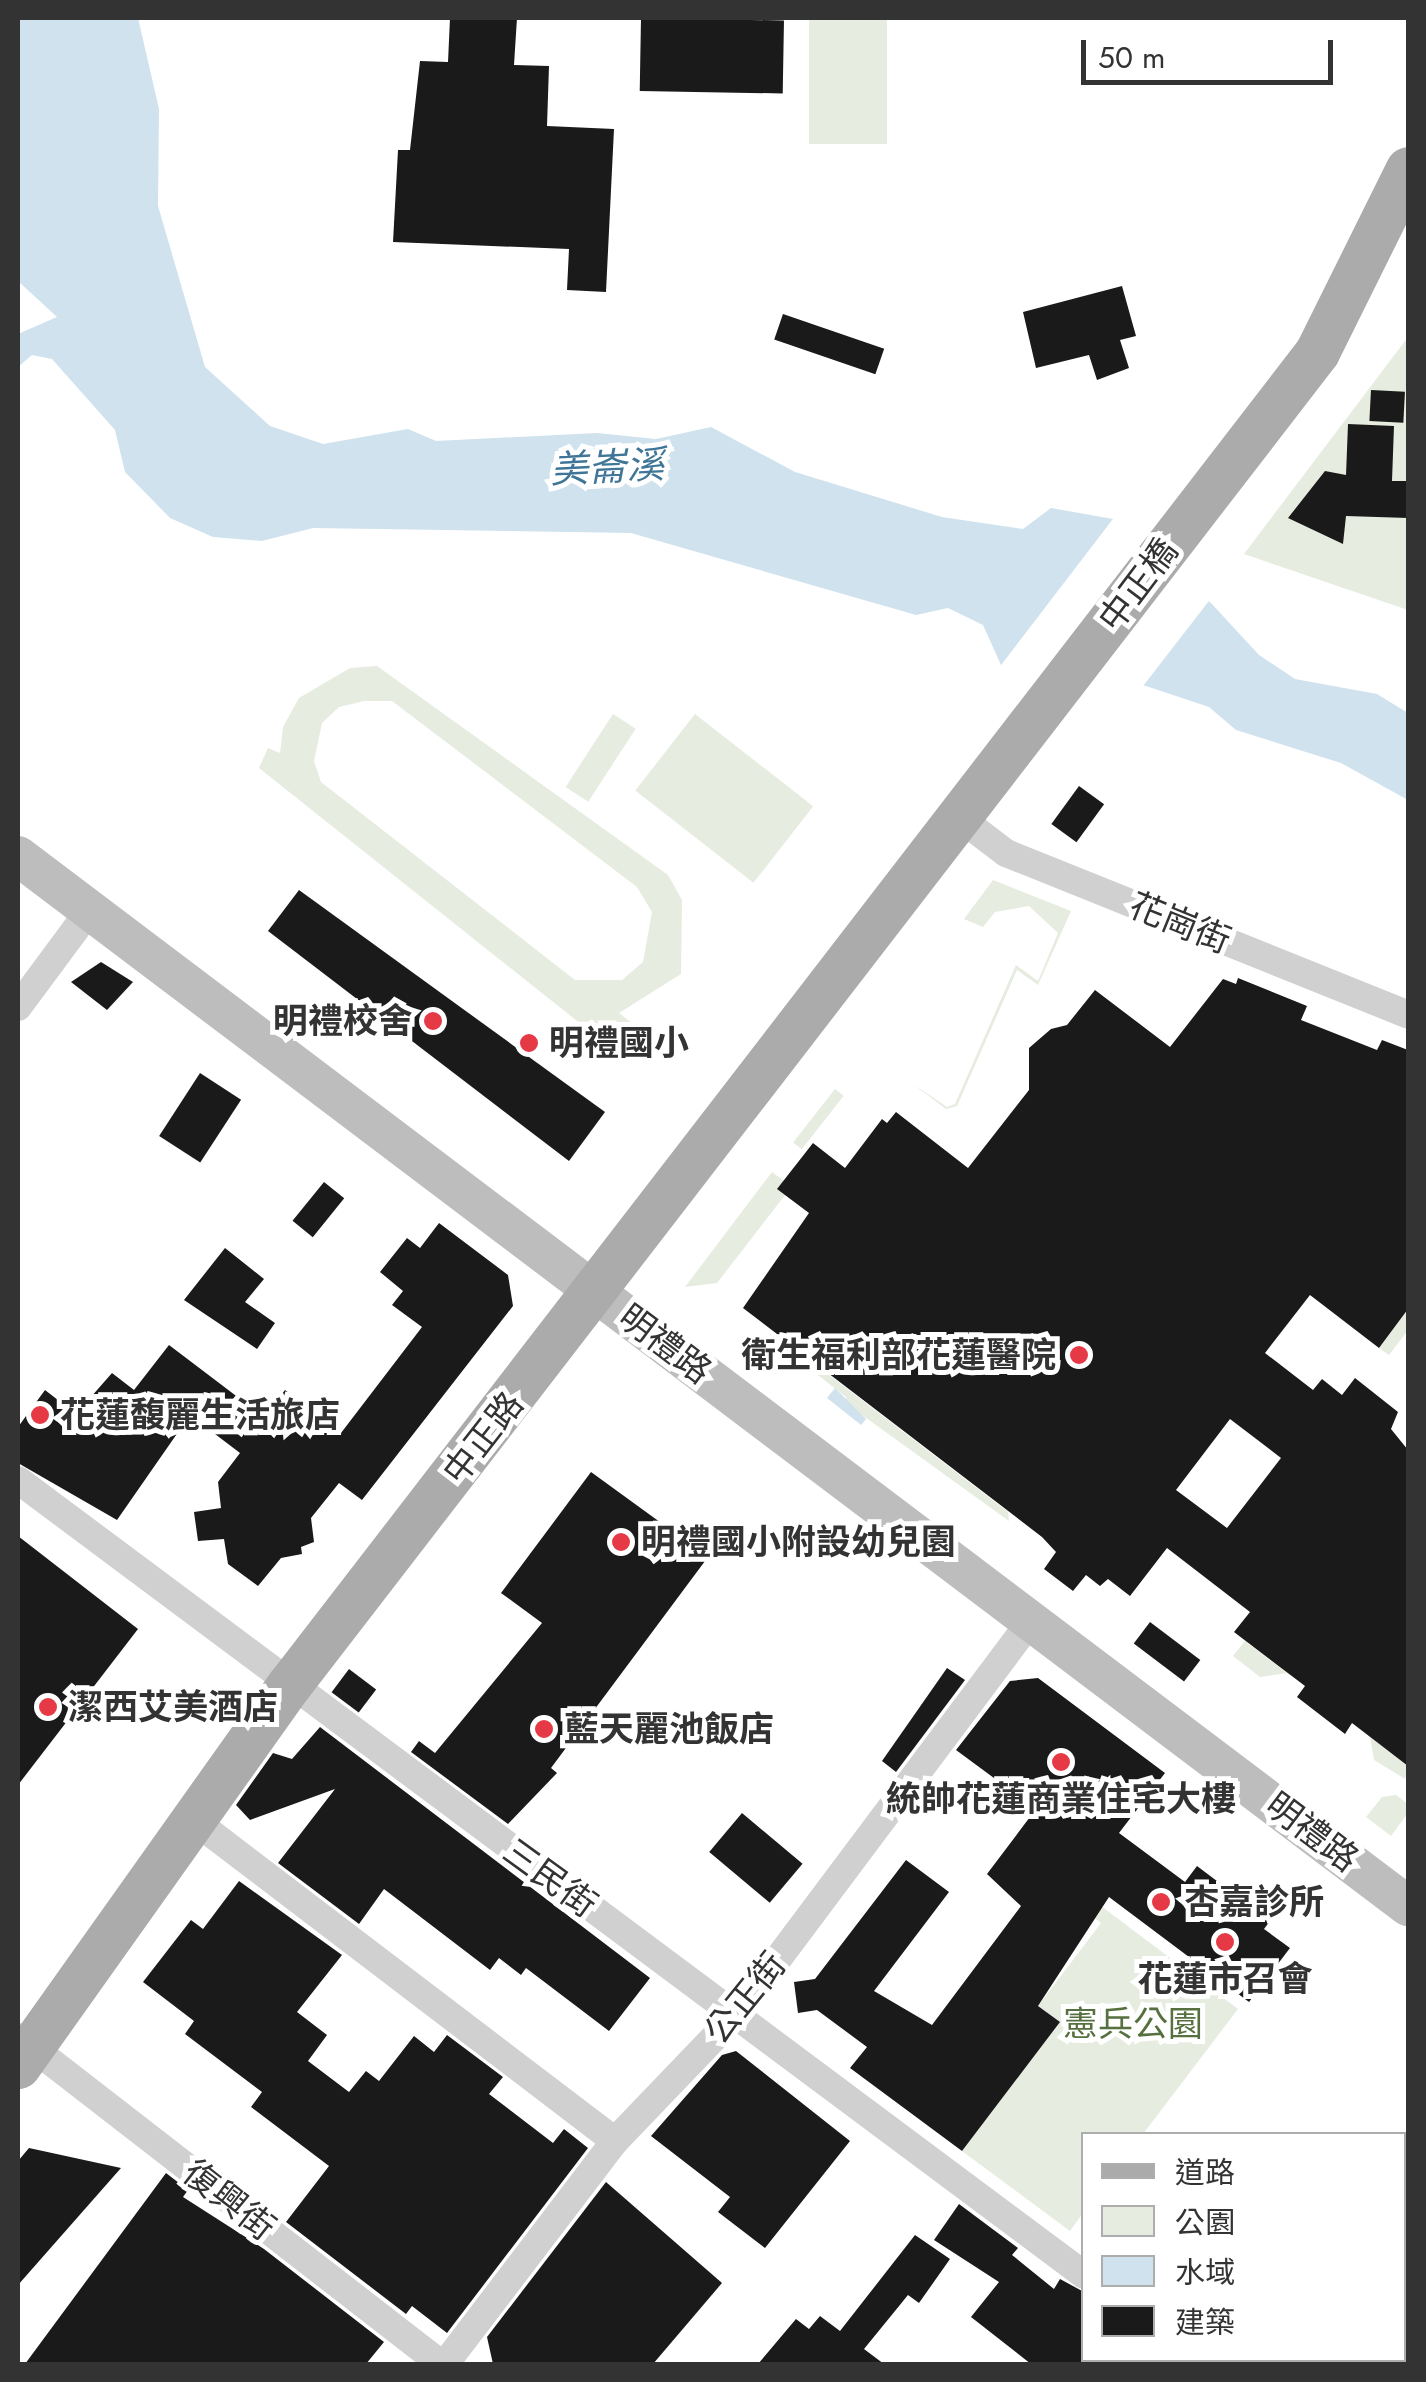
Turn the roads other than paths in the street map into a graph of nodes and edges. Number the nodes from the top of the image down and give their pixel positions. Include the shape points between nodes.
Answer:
1 (1408, 170) edge
2 (960, 818) junction
3 (18, 856) edge
4 (89, 911) junction
5 (18, 1007) edge
6 (1408, 1015) edge
7 (597, 1293) junction
8 (18, 1480) edge
9 (1032, 1620) junction
10 (289, 1685) junction
11 (192, 1818) junction
12 (1408, 1906) edge
13 (736, 2016) junction
14 (22, 2049) edge
15 (616, 2141) junction
16 (1081, 2273) edge
17 (443, 2364) edge

1 - 2 main road, 中正橋 via 1317,352
2 - 6 street, 花崗街 via 1006,853
2 - 7 main road, 中正路
3 - 4 street, 明禮路
4 - 5 street
4 - 7 street, 明禮路
7 - 9 street, 明禮路
7 - 10 main road, 中正路
8 - 10 street, 三民街
9 - 12 street, 明禮路
9 - 13 street, 公正街
10 - 11 main road, 中正路
10 - 13 street, 三民街
11 - 14 main road, 中正路
11 - 15 street
13 - 15 street, 公正街
13 - 16 street, 三民街
14 - 17 street, 復興街
15 - 17 street, 公正街

